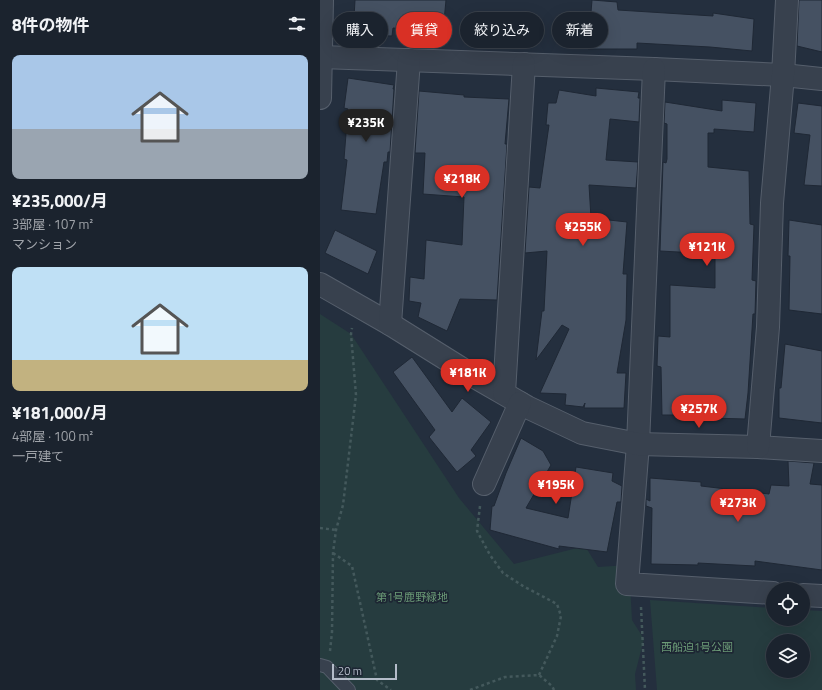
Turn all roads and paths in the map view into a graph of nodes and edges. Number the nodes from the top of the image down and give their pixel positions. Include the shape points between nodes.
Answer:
1 (322, 0) edge
2 (787, 0) edge
3 (321, 57) edge
4 (409, 60) junction
5 (524, 64) junction
6 (654, 69) junction
7 (783, 75) junction
8 (822, 79) edge
9 (320, 98) edge
10 (320, 284) edge
11 (354, 303) junction
12 (390, 324) junction
13 (512, 398) junction
14 (638, 444) junction
15 (758, 447) junction
16 (822, 451) edge
17 (484, 484) joint
18 (320, 528) edge
19 (336, 530) junction
20 (333, 553) junction
21 (640, 585) junction
22 (766, 593) edge
23 (810, 595) edge
24 (822, 596) edge
25 (324, 666) edge
26 (539, 675) junction
27 (349, 690) edge
28 (391, 690) edge
29 (470, 690) edge
30 (554, 690) edge
31 (645, 690) edge

1 - 3 street
2 - 7 street
3 - 4 street
3 - 9 street
4 - 5 street
4 - 12 street
5 - 6 street
5 - 13 street
6 - 7 street
6 - 14 street
7 - 8 street
7 - 15 street via 772,203 768,327
10 - 11 street
11 - 12 street
11 - 19 path via 351,334 356,395 343,505
12 - 13 street
13 - 14 street via 582,433
13 - 17 street
14 - 15 street
14 - 21 street via 628,584
15 - 16 street
17 - 26 path via 477,531 490,555 503,573 557,604 561,616 557,636
18 - 19 path
19 - 20 path
20 - 25 path via 332,632
20 - 28 path via 352,566 377,680
21 - 22 street
21 - 31 path
23 - 24 street
25 - 27 lane
26 - 29 path via 505,677
26 - 30 path

